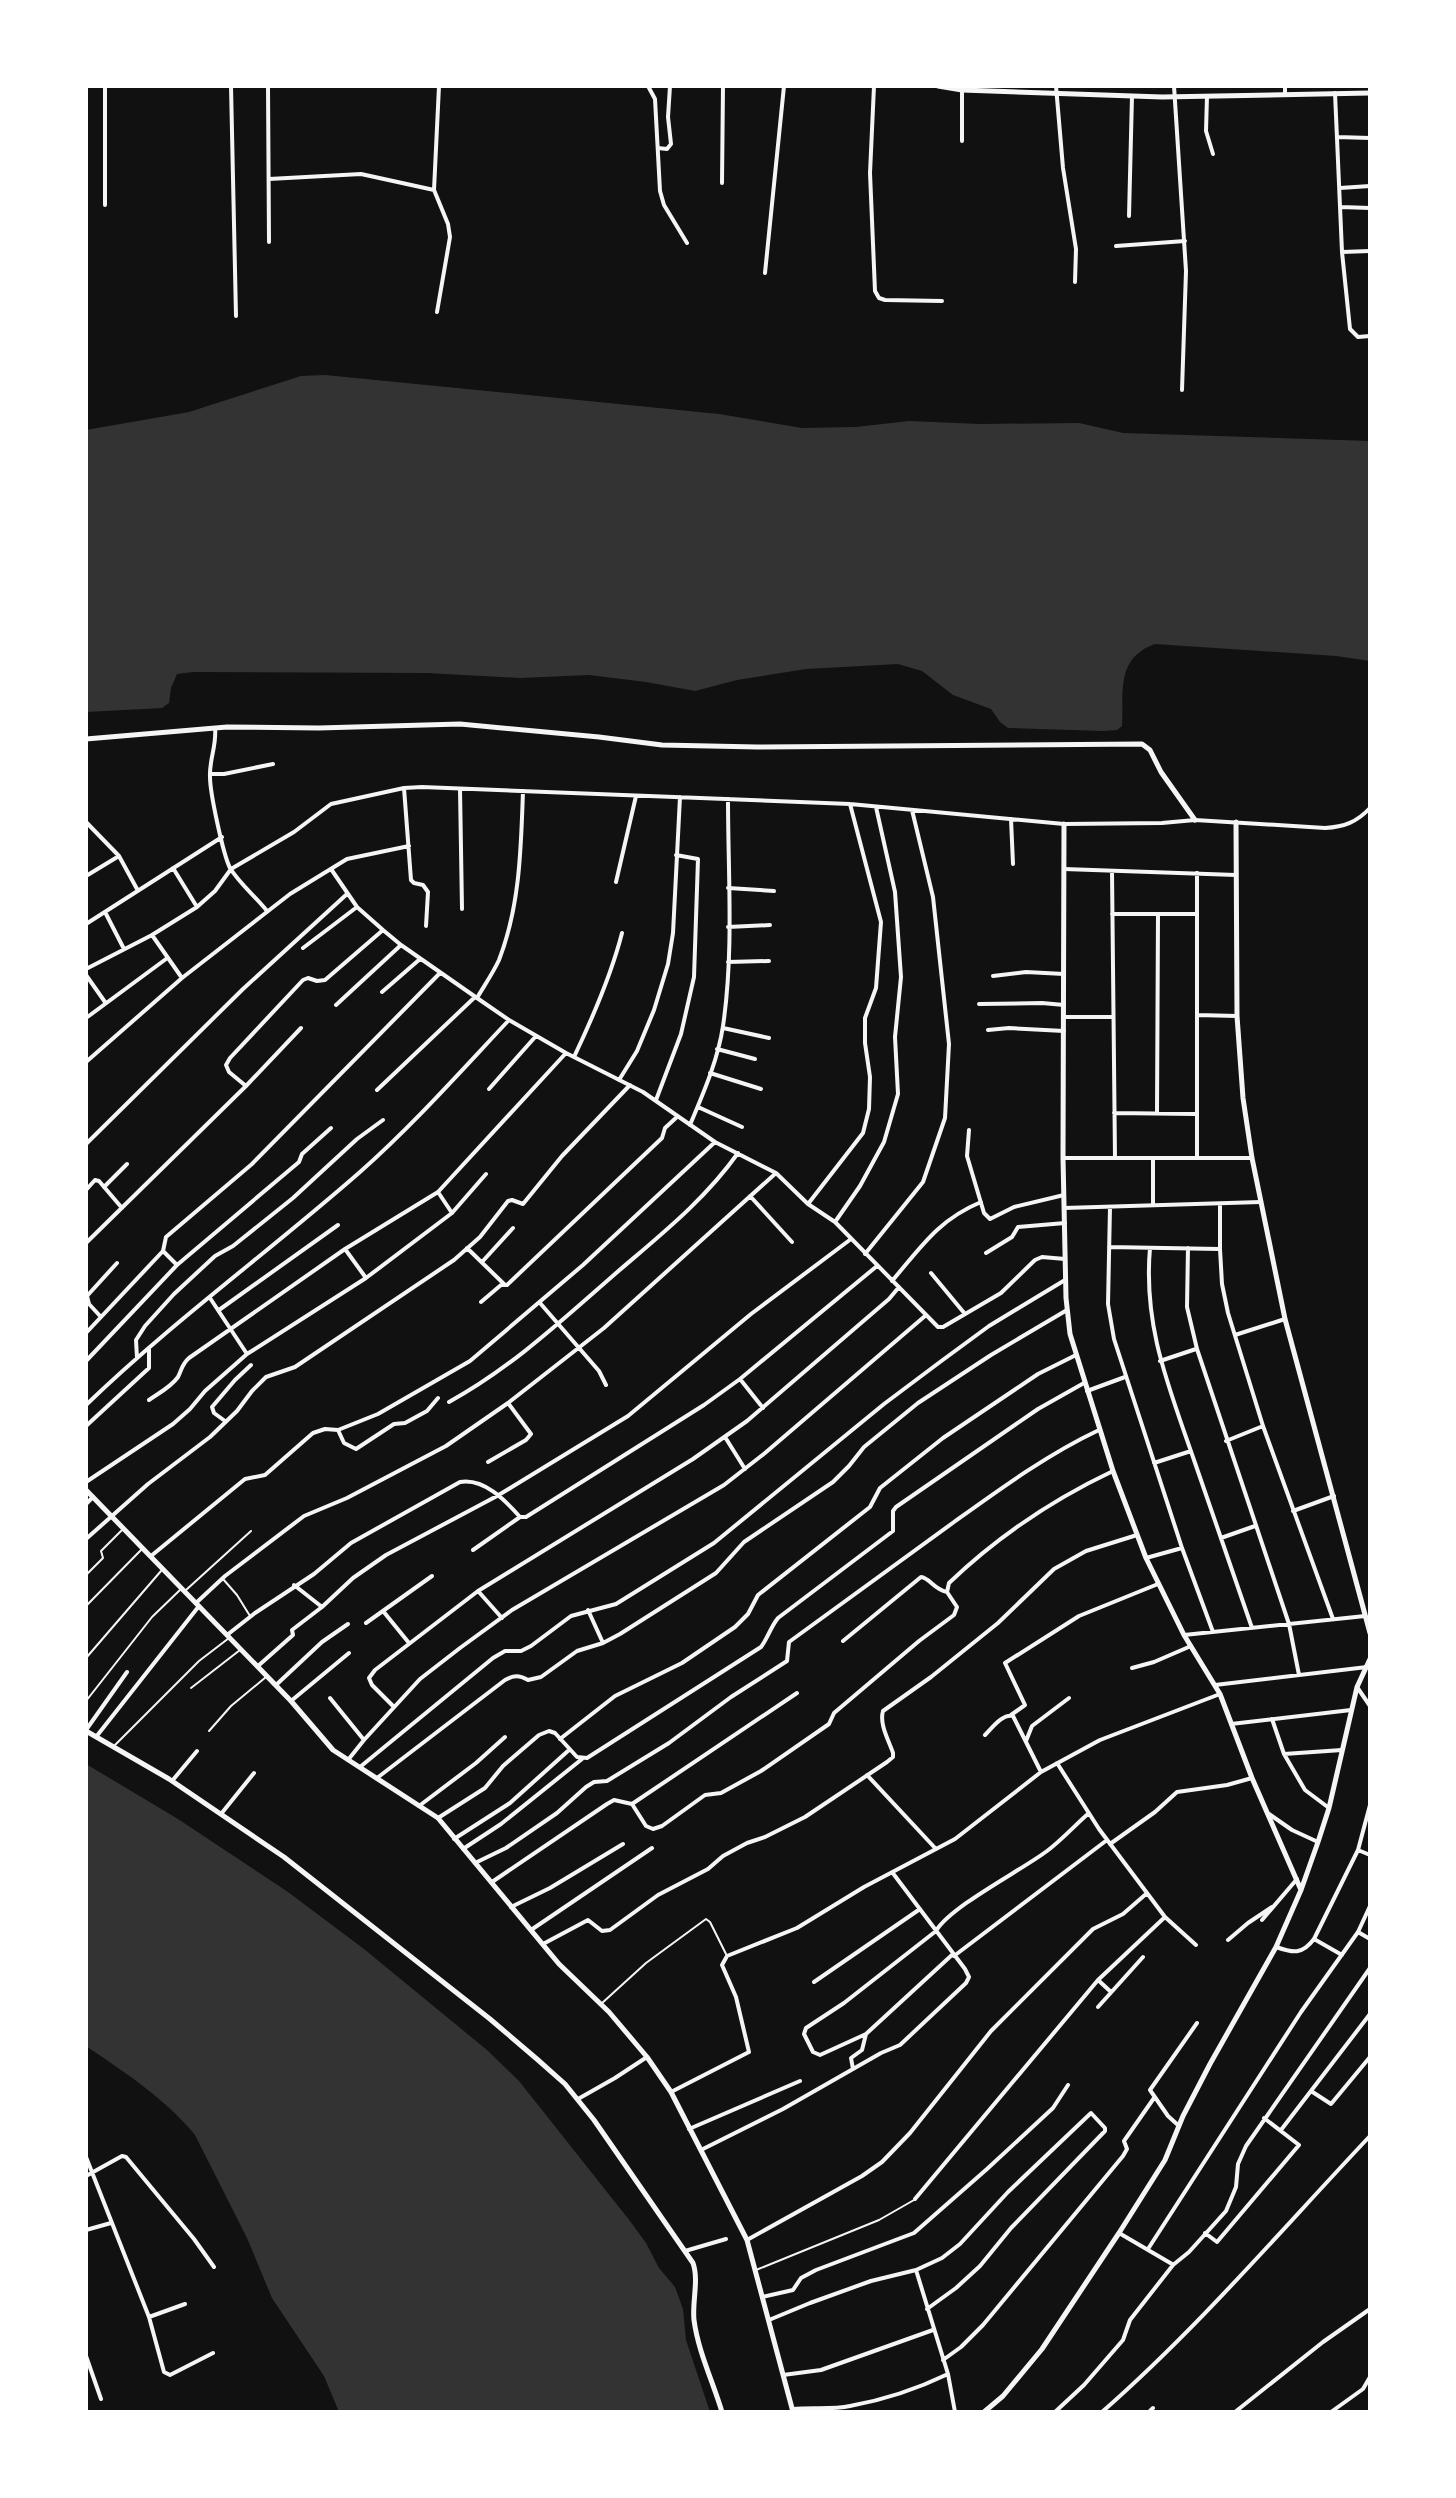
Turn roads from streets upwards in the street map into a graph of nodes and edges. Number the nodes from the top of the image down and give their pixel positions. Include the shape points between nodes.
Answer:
1 (105, 86) edge
2 (231, 86) edge
3 (268, 86) edge
4 (439, 86) edge
5 (648, 86) edge
6 (670, 86) edge
7 (723, 86) edge
8 (784, 86) edge
9 (874, 86) edge
10 (938, 86) edge
11 (1174, 86) edge
12 (1285, 86) edge
13 (962, 88) edge
14 (1055, 89) edge
15 (1331, 91) edge
16 (1370, 93) edge
17 (1285, 94) junction
18 (1132, 96) junction
19 (1207, 96) junction
20 (1175, 97) junction
21 (1337, 137) junction
22 (1370, 138) edge
23 (962, 141) dead end
24 (658, 148) junction
25 (1213, 154) dead end
26 (269, 179) junction
27 (722, 183) dead end
28 (1370, 186) edge
29 (1340, 188) junction
30 (434, 190) junction
31 (105, 205) dead end
32 (1341, 207) junction
33 (1370, 208) edge
34 (1129, 216) dead end
35 (1185, 241) junction
36 (269, 242) dead end
37 (687, 243) dead end
38 (1116, 246) dead end
39 (1370, 251) edge
40 (1342, 252) junction
41 (765, 273) dead end
42 (1075, 282) dead end
43 (942, 301) dead end
44 (437, 312) dead end
45 (236, 316) dead end
46 (1370, 336) edge
47 (1182, 390) dead end
48 (215, 728) junction
49 (86, 739) edge
50 (273, 764) dead end
51 (210, 774) junction
52 (404, 788) junction
53 (460, 789) junction
54 (523, 791) junction
55 (636, 796) junction
56 (680, 797) junction
57 (728, 799) junction
58 (850, 804) junction
59 (876, 807) junction
60 (1370, 808) edge
61 (912, 810) junction
62 (1011, 819) junction
63 (1195, 820) junction
64 (86, 822) edge
65 (1236, 822) junction
66 (1064, 824) junction
67 (222, 837) junction
68 (409, 846) junction
69 (676, 855) junction
70 (119, 856) junction
71 (1013, 864) dead end
72 (173, 868) junction
73 (231, 869) junction
74 (331, 869) junction
75 (1064, 869) junction
76 (1112, 871) junction
77 (1197, 873) junction
78 (1236, 875) junction
79 (86, 876) edge
80 (616, 882) dead end
81 (728, 888) junction
82 (138, 890) junction
83 (774, 891) dead end
84 (347, 894) junction
85 (197, 907) junction
86 (357, 907) junction
87 (462, 909) dead end
88 (267, 911) junction
89 (105, 912) junction
90 (1112, 914) junction
91 (1158, 914) junction
92 (1197, 914) junction
93 (86, 924) edge
94 (770, 925) dead end
95 (426, 926) dead end
96 (728, 927) junction
97 (383, 930) junction
98 (622, 933) dead end
99 (152, 935) junction
100 (401, 945) junction
101 (303, 948) dead end
102 (124, 949) junction
103 (166, 959) junction
104 (420, 959) junction
105 (769, 961) dead end
106 (728, 962) junction
107 (86, 969) edge
108 (440, 973) junction
109 (1064, 974) junction
110 (86, 975) edge
111 (993, 976) dead end
112 (182, 978) junction
113 (382, 992) dead end
114 (476, 998) junction
115 (105, 1002) junction
116 (979, 1004) dead end
117 (336, 1005) dead end
118 (1064, 1005) junction
119 (1197, 1015) junction
120 (1237, 1016) junction
121 (1064, 1017) junction
122 (1113, 1017) junction
123 (86, 1018) edge
124 (509, 1020) junction
125 (301, 1028) dead end
126 (723, 1028) junction
127 (988, 1030) dead end
128 (1064, 1031) junction
129 (536, 1036) junction
130 (769, 1038) dead end
131 (717, 1049) junction
132 (566, 1053) junction
133 (574, 1057) junction
134 (755, 1059) dead end
135 (86, 1062) edge
136 (710, 1073) junction
137 (619, 1080) junction
138 (630, 1085) junction
139 (246, 1086) junction
140 (489, 1089) dead end
141 (761, 1089) dead end
142 (377, 1090) dead end
143 (656, 1101) junction
144 (698, 1107) junction
145 (1114, 1113) junction
146 (1157, 1114) junction
147 (1197, 1114) junction
148 (678, 1116) junction
149 (383, 1120) dead end
150 (690, 1125) junction
151 (742, 1127) dead end
152 (331, 1128) dead end
153 (969, 1130) dead end
154 (715, 1142) junction
155 (86, 1144) edge
156 (738, 1153) junction
157 (1063, 1158) junction
158 (1115, 1158) junction
159 (1153, 1158) junction
160 (1197, 1158) junction
161 (1252, 1158) junction
162 (127, 1164) dead end
163 (776, 1173) junction
164 (486, 1174) dead end
165 (104, 1187) junction
166 (86, 1190) edge
167 (438, 1192) junction
168 (1064, 1195) junction
169 (750, 1196) junction
170 (981, 1202) junction
171 (1261, 1202) junction
172 (808, 1204) junction
173 (1220, 1204) junction
174 (1153, 1205) junction
175 (1110, 1207) junction
176 (122, 1208) junction
177 (1064, 1208) junction
178 (452, 1213) junction
179 (835, 1222) junction
180 (1065, 1223) junction
181 (338, 1225) dead end
182 (513, 1228) dead end
183 (851, 1239) junction
184 (792, 1242) dead end
185 (86, 1243) edge
186 (1109, 1247) junction
187 (467, 1248) junction
188 (1150, 1248) junction
189 (1188, 1248) junction
190 (345, 1249) junction
191 (1220, 1249) junction
192 (163, 1251) junction
193 (986, 1253) dead end
194 (865, 1254) junction
195 (1065, 1259) junction
196 (482, 1262) junction
197 (117, 1263) dead end
198 (177, 1265) junction
199 (877, 1266) junction
200 (931, 1273) dead end
201 (366, 1278) junction
202 (1066, 1279) junction
203 (892, 1281) junction
204 (504, 1284) junction
205 (899, 1287) junction
206 (210, 1298) junction
207 (481, 1302) dead end
208 (540, 1303) junction
209 (219, 1310) junction
210 (1067, 1310) junction
211 (965, 1314) junction
212 (925, 1316) junction
213 (101, 1317) junction
214 (1285, 1319) junction
215 (558, 1324) junction
216 (231, 1329) junction
217 (86, 1333) edge
218 (1235, 1335) junction
219 (579, 1346) junction
220 (149, 1349) junction
221 (1197, 1349) junction
222 (247, 1354) junction
223 (1076, 1355) junction
224 (137, 1358) junction
225 (86, 1361) edge
226 (1160, 1361) junction
227 (251, 1365) dead end
228 (1125, 1377) junction
229 (740, 1379) junction
230 (1085, 1382) junction
231 (606, 1385) dead end
232 (1087, 1391) junction
233 (438, 1398) dead end
234 (149, 1400) dead end
235 (449, 1402) dead end
236 (508, 1403) junction
237 (86, 1405) edge
238 (763, 1408) junction
239 (225, 1421) junction
240 (86, 1426) edge
241 (1263, 1426) junction
242 (338, 1430) junction
243 (1099, 1430) junction
244 (725, 1437) junction
245 (1226, 1441) junction
246 (1191, 1451) junction
247 (488, 1462) dead end
248 (1154, 1463) junction
249 (745, 1469) junction
250 (1113, 1471) junction
251 (86, 1482) edge
252 (86, 1490) edge
253 (497, 1496) junction
254 (1334, 1496) junction
255 (93, 1497) junction
256 (86, 1504) edge
257 (1293, 1511) junction
258 (111, 1515) junction
259 (520, 1517) junction
260 (1255, 1526) junction
261 (1137, 1535) junction
262 (1221, 1538) junction
263 (86, 1539) edge
264 (1182, 1548) junction
265 (473, 1550) dead end
266 (151, 1556) junction
267 (1146, 1558) junction
268 (432, 1576) dead end
269 (1158, 1584) junction
270 (294, 1585) junction
271 (478, 1591) junction
272 (947, 1592) junction
273 (197, 1604) junction
274 (322, 1607) junction
275 (588, 1610) junction
276 (383, 1611) junction
277 (1366, 1616) junction
278 (502, 1618) junction
279 (1333, 1619) junction
280 (366, 1623) dead end
281 (348, 1624) dead end
282 (1289, 1624) junction
283 (1252, 1628) junction
284 (1213, 1632) junction
285 (1370, 1633) edge
286 (1184, 1635) junction
287 (228, 1636) junction
288 (843, 1641) dead end
289 (409, 1643) junction
290 (603, 1643) junction
291 (1191, 1646) junction
292 (349, 1653) dead end
293 (1370, 1659) edge
294 (258, 1666) junction
295 (1367, 1667) junction
296 (1132, 1668) dead end
297 (127, 1672) dead end
298 (1299, 1675) junction
299 (276, 1685) junction
300 (1215, 1685) junction
301 (1357, 1687) junction
302 (797, 1693) dead end
303 (1220, 1694) junction
304 (330, 1698) dead end
305 (1069, 1698) dead end
306 (291, 1701) junction
307 (393, 1706) junction
308 (1370, 1706) edge
309 (1351, 1710) junction
310 (1011, 1715) junction
311 (1272, 1719) junction
312 (1231, 1724) junction
313 (86, 1731) edge
314 (985, 1735) dead end
315 (96, 1737) junction
316 (505, 1737) dead end
317 (560, 1739) junction
318 (364, 1740) junction
319 (1026, 1741) junction
320 (569, 1749) junction
321 (1342, 1750) junction
322 (197, 1751) dead end
323 (1284, 1754) junction
324 (582, 1759) junction
325 (348, 1760) junction
326 (1057, 1763) junction
327 (360, 1767) junction
328 (1041, 1772) junction
329 (254, 1773) dead end
330 (867, 1775) junction
331 (376, 1778) junction
332 (1252, 1778) junction
333 (172, 1781) junction
334 (632, 1804) junction
335 (1370, 1805) edge
336 (419, 1806) junction
337 (1329, 1808) junction
338 (1267, 1812) junction
339 (1089, 1813) junction
340 (221, 1814) junction
341 (438, 1818) junction
342 (454, 1839) junction
343 (1108, 1842) junction
344 (1318, 1842) junction
345 (623, 1844) dead end
346 (652, 1848) dead end
347 (463, 1849) junction
348 (936, 1849) junction
349 (1358, 1850) junction
350 (1370, 1855) edge
351 (475, 1863) junction
352 (892, 1872) junction
353 (1297, 1879) junction
354 (491, 1883) junction
355 (1301, 1890) junction
356 (1146, 1894) junction
357 (1370, 1906) edge
358 (511, 1907) junction
359 (1272, 1907) junction
360 (920, 1909) junction
361 (1165, 1917) junction
362 (1262, 1920) dead end
363 (531, 1930) junction
364 (936, 1931) junction
365 (1358, 1932) junction
366 (1314, 1939) junction
367 (1370, 1939) edge
368 (1228, 1940) dead end
369 (543, 1944) junction
370 (1196, 1945) dead end
371 (1276, 1947) junction
372 (954, 1955) junction
373 (1342, 1955) junction
374 (1143, 1957) dead end
375 (1370, 1968) edge
376 (1098, 1980) junction
377 (814, 1982) dead end
378 (1111, 1992) junction
379 (1098, 2007) dead end
380 (1370, 2014) edge
381 (1197, 2023) dead end
382 (866, 2034) junction
383 (647, 2057) junction
384 (1370, 2057) edge
385 (853, 2069) junction
386 (800, 2081) dead end
387 (1068, 2085) dead end
388 (1311, 2091) junction
389 (671, 2092) junction
390 (1154, 2098) junction
391 (578, 2099) junction
392 (1264, 2118) junction
393 (1179, 2126) junction
394 (689, 2129) junction
395 (1281, 2131) junction
396 (1370, 2136) edge
397 (700, 2151) junction
398 (86, 2157) edge
399 (89, 2176) edge
400 (915, 2199) road end
401 (111, 2223) junction
402 (86, 2230) edge
403 (1119, 2233) junction
404 (1205, 2233) junction
405 (726, 2239) dead end
406 (747, 2240) junction
407 (1148, 2249) junction
408 (685, 2251) junction
409 (1173, 2265) junction
410 (214, 2267) dead end
411 (916, 2270) junction
412 (762, 2297) junction
413 (185, 2304) dead end
414 (927, 2309) junction
415 (1370, 2309) edge
416 (149, 2317) junction
417 (769, 2320) junction
418 (933, 2330) junction
419 (213, 2353) dead end
420 (86, 2356) edge
421 (943, 2360) junction
422 (948, 2374) junction
423 (783, 2375) junction
424 (1370, 2377) edge
425 (101, 2399) dead end
426 (793, 2411) edge
427 (722, 2412) edge
428 (955, 2412) edge
429 (984, 2412) edge
430 (1055, 2412) edge
431 (1102, 2412) edge
432 (1235, 2412) edge
433 (1331, 2412) edge

1 - 31 street
2 - 45 street
3 - 26 street
4 - 30 street
5 - 24 street via 655,99
6 - 24 street via 671,144
7 - 27 street
8 - 41 street
9 - 43 street via 870,173 875,291 885,300
10 - 13 street
11 - 20 street
12 - 17 street
13 - 14 street
13 - 23 street
14 - 18 street
14 - 42 street via 1076,249
15 - 16 street
15 - 17 street
15 - 21 street
17 - 19 street
18 - 20 street
18 - 34 street
19 - 20 street
19 - 25 street via 1206,131
20 - 35 street
21 - 22 street
21 - 29 street
24 - 37 street via 664,205
26 - 30 street via 361,174
26 - 36 street
28 - 29 street
29 - 32 street
30 - 44 street via 450,237
32 - 33 street
32 - 40 street
35 - 38 street
35 - 47 street
39 - 40 street
40 - 46 street via 1350,329 1358,337
48 - 49 street
48 - 51 street
48 - 63 street via 468,724 709,746 1142,744
50 - 51 street
51 - 67 street
52 - 53 street
52 - 68 street
52 - 73 street via 331,804
53 - 54 street
53 - 87 street
54 - 55 street
54 - 114 street via 515,907 498,961
55 - 56 street
55 - 80 street
56 - 57 street
56 - 69 street
57 - 58 street
57 - 81 street
58 - 59 street
58 - 172 street via 881,922 876,988 865,1018 869,1109 863,1133
59 - 61 street
59 - 179 street via 895,892 901,977 895,1037 898,1094 884,1142
60 - 65 street via 1341,827
61 - 62 street
61 - 194 street via 933,897 949,1044 945,1118 923,1182
62 - 66 street
62 - 71 street
63 - 65 street
63 - 66 street
64 - 70 street
65 - 78 street
66 - 75 street
67 - 72 street
67 - 73 street
68 - 74 street via 347,859
68 - 95 street via 411,880 428,892
69 - 137 street via 668,964 637,1051
69 - 143 street via 698,859 694,977 681,1034
70 - 79 street
70 - 82 street
72 - 82 street
72 - 85 street
73 - 85 street
73 - 88 street
74 - 84 street
74 - 88 street
75 - 76 street
75 - 109 street
76 - 77 street
76 - 90 street
77 - 78 street
77 - 92 street
78 - 120 street
81 - 83 street
81 - 96 street
82 - 89 street
84 - 86 street
84 - 155 street
85 - 99 street
86 - 97 street
86 - 101 street
88 - 112 street
89 - 93 street
89 - 102 street
90 - 91 street
90 - 122 street
91 - 92 street
91 - 146 street
92 - 119 street
94 - 96 street
96 - 106 street
97 - 100 street
97 - 139 street via 325,980 303,980 230,1058 229,1072
98 - 133 street
99 - 102 street
99 - 103 street
100 - 104 street
100 - 117 street
102 - 107 street
103 - 112 street
103 - 115 street
104 - 108 street
104 - 113 street
105 - 106 street
106 - 126 street
108 - 114 street
108 - 192 street via 252,1164 166,1237
109 - 111 street
109 - 118 street
110 - 115 street
112 - 135 street
114 - 124 street
114 - 142 street
115 - 123 street
116 - 118 street
118 - 121 street
119 - 120 street
119 - 147 street
120 - 161 street
121 - 122 street
121 - 128 street
122 - 145 street
124 - 129 street
124 - 206 street via 412,1125
125 - 139 street
126 - 130 street
126 - 131 street
127 - 128 street
128 - 157 street
129 - 132 street
129 - 140 street
131 - 134 street
131 - 136 street
132 - 133 street
132 - 167 street
133 - 137 street
136 - 141 street
136 - 144 street
137 - 138 street
138 - 143 street
138 - 187 street via 523,1204 508,1201
139 - 176 street
143 - 148 street
144 - 150 street
144 - 151 street
145 - 146 street
145 - 158 street
146 - 147 street
147 - 160 street
148 - 150 street
148 - 204 street via 662,1138
149 - 224 street via 174,1294 136,1340
150 - 154 street
152 - 198 street via 299,1162
153 - 170 street via 967,1156
154 - 156 street
154 - 208 street
156 - 163 street
156 - 215 street via 684,1215
157 - 158 street
157 - 168 street
158 - 159 street
159 - 160 street
159 - 174 street
160 - 161 street
161 - 171 street
162 - 165 street
163 - 169 street
163 - 172 street
164 - 178 street
165 - 166 street via 95,1180
165 - 176 street
167 - 178 street
167 - 190 street
168 - 170 street via 1014,1207 990,1219
168 - 177 street
169 - 184 street
169 - 219 street
170 - 203 street via 958,1211 935,1231
171 - 173 street
171 - 214 street
172 - 179 street
173 - 174 street
173 - 191 street
174 - 175 street
175 - 177 street
175 - 186 street
176 - 185 street
177 - 180 street
178 - 201 street
179 - 183 street
180 - 193 street via 1018,1227
180 - 195 street
181 - 209 street
182 - 196 street
183 - 194 street
183 - 253 street via 628,1416
186 - 188 street
186 - 228 street via 1108,1304
187 - 196 street
187 - 239 street via 295,1367 266,1377
188 - 189 street
188 - 226 street via 1149,1303
189 - 191 street
189 - 221 street via 1187,1307
190 - 201 street
190 - 216 street
191 - 218 street via 1222,1284
192 - 198 street
192 - 213 street
194 - 199 street
195 - 202 street
195 - 211 street via 1035,1260 1001,1293
196 - 204 street
197 - 213 street via 87,1296
198 - 225 street
199 - 203 street
199 - 229 street
200 - 211 street
201 - 222 street
202 - 210 street
202 - 275 street via 940,1362 714,1543 616,1604
203 - 205 street
204 - 207 street
205 - 212 street
205 - 238 street
206 - 209 street
206 - 220 street
208 - 215 street
208 - 242 street via 470,1361 378,1414
209 - 216 street
210 - 223 street
210 - 290 street via 918,1403 864,1447 833,1482 744,1542 716,1573
211 - 212 street via 943,1327
212 - 249 street
213 - 217 street
214 - 218 street
214 - 254 street
215 - 219 street
215 - 235 street via 491,1378
216 - 222 street
216 - 234 street via 182,1364 171,1385
218 - 241 street
219 - 231 street
219 - 236 street
220 - 224 street
220 - 240 street via 149,1368
221 - 226 street
221 - 245 street
222 - 251 street via 173,1424
223 - 230 street
223 - 317 street via 1038,1374 922,1454 880,1488 870,1507 758,1595 735,1627 682,1663 615,1696
224 - 237 street
226 - 246 street
227 - 239 street via 212,1407
228 - 232 street
228 - 248 street
229 - 238 street
229 - 259 street
230 - 232 street
230 - 324 street via 896,1507 893,1531 778,1618 761,1647
232 - 243 street
233 - 242 street via 427,1411 394,1424 356,1449 344,1443
236 - 247 street via 531,1434
236 - 273 street via 446,1446 304,1516
238 - 244 street
239 - 258 street
241 - 245 street
241 - 257 street
242 - 266 street via 313,1433 265,1475 245,1479
243 - 250 street
243 - 351 street via 924,1543 789,1642 787,1661 669,1743 607,1781 594,1782 506,1848
244 - 249 street
244 - 271 street
245 - 260 street
246 - 248 street
246 - 262 street
248 - 264 street
249 - 278 street
250 - 261 street
250 - 272 street via 1004,1535 949,1583
252 - 255 street
253 - 259 street
253 - 270 street via 476,1481 460,1482 351,1543
253 - 274 street via 386,1555
254 - 257 street
254 - 277 street
255 - 256 street
255 - 258 street
257 - 279 street
258 - 263 street
258 - 266 street
259 - 265 street
260 - 262 street
260 - 282 street
261 - 267 street
261 - 330 street via 1086,1551 1054,1569 998,1623 883,1711 893,1757
262 - 283 street
264 - 267 street
264 - 284 street
266 - 273 street
267 - 269 street
268 - 276 street
269 - 286 street
269 - 310 street via 1079,1616 1005,1663 1025,1705
270 - 274 street
270 - 287 street
271 - 278 street
271 - 289 street
272 - 288 street via 921,1577
272 - 334 street via 957,1607 954,1615 834,1713 829,1724 761,1771 721,1793 705,1795 653,1829
273 - 287 street
273 - 315 street
274 - 294 street
275 - 290 street
275 - 327 street via 521,1651 493,1658
276 - 280 street
276 - 289 street
277 - 279 street
277 - 285 street
278 - 307 street via 420,1679
279 - 282 street
281 - 299 street
282 - 283 street
282 - 298 street
283 - 284 street
284 - 286 street
286 - 291 street
287 - 294 street
289 - 307 street via 369,1678
290 - 331 street via 577,1651 541,1677 505,1680
291 - 296 street
291 - 300 street
292 - 306 street
293 - 295 street
294 - 299 street
295 - 298 street
295 - 301 street
297 - 313 street
298 - 300 street
299 - 306 street
300 - 303 street
301 - 308 street
301 - 309 street
302 - 334 street
303 - 312 street
303 - 326 street via 1100,1740
304 - 318 street
305 - 319 street via 1032,1726
306 - 325 street
307 - 318 street
309 - 311 street
309 - 321 street
310 - 314 street
310 - 319 street
311 - 312 street
311 - 323 street
312 - 332 street
313 - 315 street
315 - 333 street
316 - 336 street
317 - 320 street
317 - 341 street via 549,1731 539,1735 485,1788
318 - 325 street
319 - 328 street
320 - 324 street
320 - 342 street via 510,1803
321 - 323 street
321 - 337 street
322 - 333 street
323 - 337 street via 1305,1790
324 - 347 street
325 - 327 street
326 - 328 street
326 - 339 street
327 - 331 street
328 - 348 street
329 - 340 street
330 - 348 street
330 - 369 street via 805,1817 747,1843 658,1895 610,1930 602,1931 588,1920
331 - 336 street
332 - 338 street
332 - 343 street via 1177,1792
333 - 340 street
334 - 354 street via 614,1800
335 - 349 street
336 - 341 street
337 - 344 street
338 - 344 street
338 - 353 street
339 - 343 street
339 - 364 street via 1050,1849
340 - 391 street via 316,1880 490,2019
341 - 342 street
342 - 347 street
343 - 356 street
343 - 372 street
344 - 355 street
345 - 358 street
346 - 363 street
347 - 351 street
348 - 352 street
349 - 350 street
349 - 366 street
351 - 354 street
352 - 360 street
352 - 389 street via 797,1928 727,1956 722,1965 749,2052
353 - 355 street
353 - 359 street
354 - 358 street
355 - 371 street
356 - 361 street
356 - 406 street via 1123,1914 1093,1929 991,2031 882,2162
357 - 365 street
358 - 363 street
359 - 362 street
359 - 368 street
360 - 364 street
360 - 377 street
361 - 370 street
361 - 376 street
363 - 369 street
364 - 372 street
364 - 382 street via 804,2032 817,2056
365 - 367 street
365 - 373 street
366 - 371 street via 1299,1952
366 - 373 street
369 - 383 street
371 - 393 street
372 - 382 street
372 - 385 street via 969,1977 966,1983 900,2045
373 - 407 street
374 - 378 street
375 - 392 street
376 - 378 street
376 - 400 street
378 - 379 street
380 - 388 street
381 - 390 street via 1150,2088
382 - 385 street via 862,2050 851,2058
383 - 389 street
383 - 391 street
384 - 388 street via 1331,2104
385 - 397 street
386 - 394 street
387 - 412 street via 1053,2108 914,2233 816,2270 793,2290
388 - 395 street
389 - 394 street
390 - 393 street
390 - 421 street via 1124,2141 1123,2156 983,2325
391 - 408 street
392 - 395 street
392 - 404 street via 1238,2164 1226,2211
393 - 403 street via 1165,2160
394 - 397 street
395 - 404 street via 1299,2145 1217,2242
396 - 431 street via 1274,2242
397 - 406 street
398 - 399 street
399 - 401 street
399 - 410 street via 126,2157
401 - 402 street
401 - 416 street
403 - 407 street
403 - 429 street via 1042,2349
404 - 409 street
405 - 408 street
406 - 412 street
407 - 409 street
408 - 427 street via 695,2267 696,2331
409 - 430 street via 1130,2320 1123,2340
411 - 414 street
411 - 414 street via 960,2244 1089,2114 1105,2128 980,2266
411 - 417 street via 871,2281
412 - 417 street
413 - 416 street
414 - 418 street
415 - 432 street
416 - 419 street via 167,2375
417 - 423 street
418 - 421 street
418 - 423 street via 821,2370
420 - 425 street
421 - 422 street
422 - 426 street via 848,2407
422 - 428 street
423 - 426 street
424 - 433 street via 1363,2389

